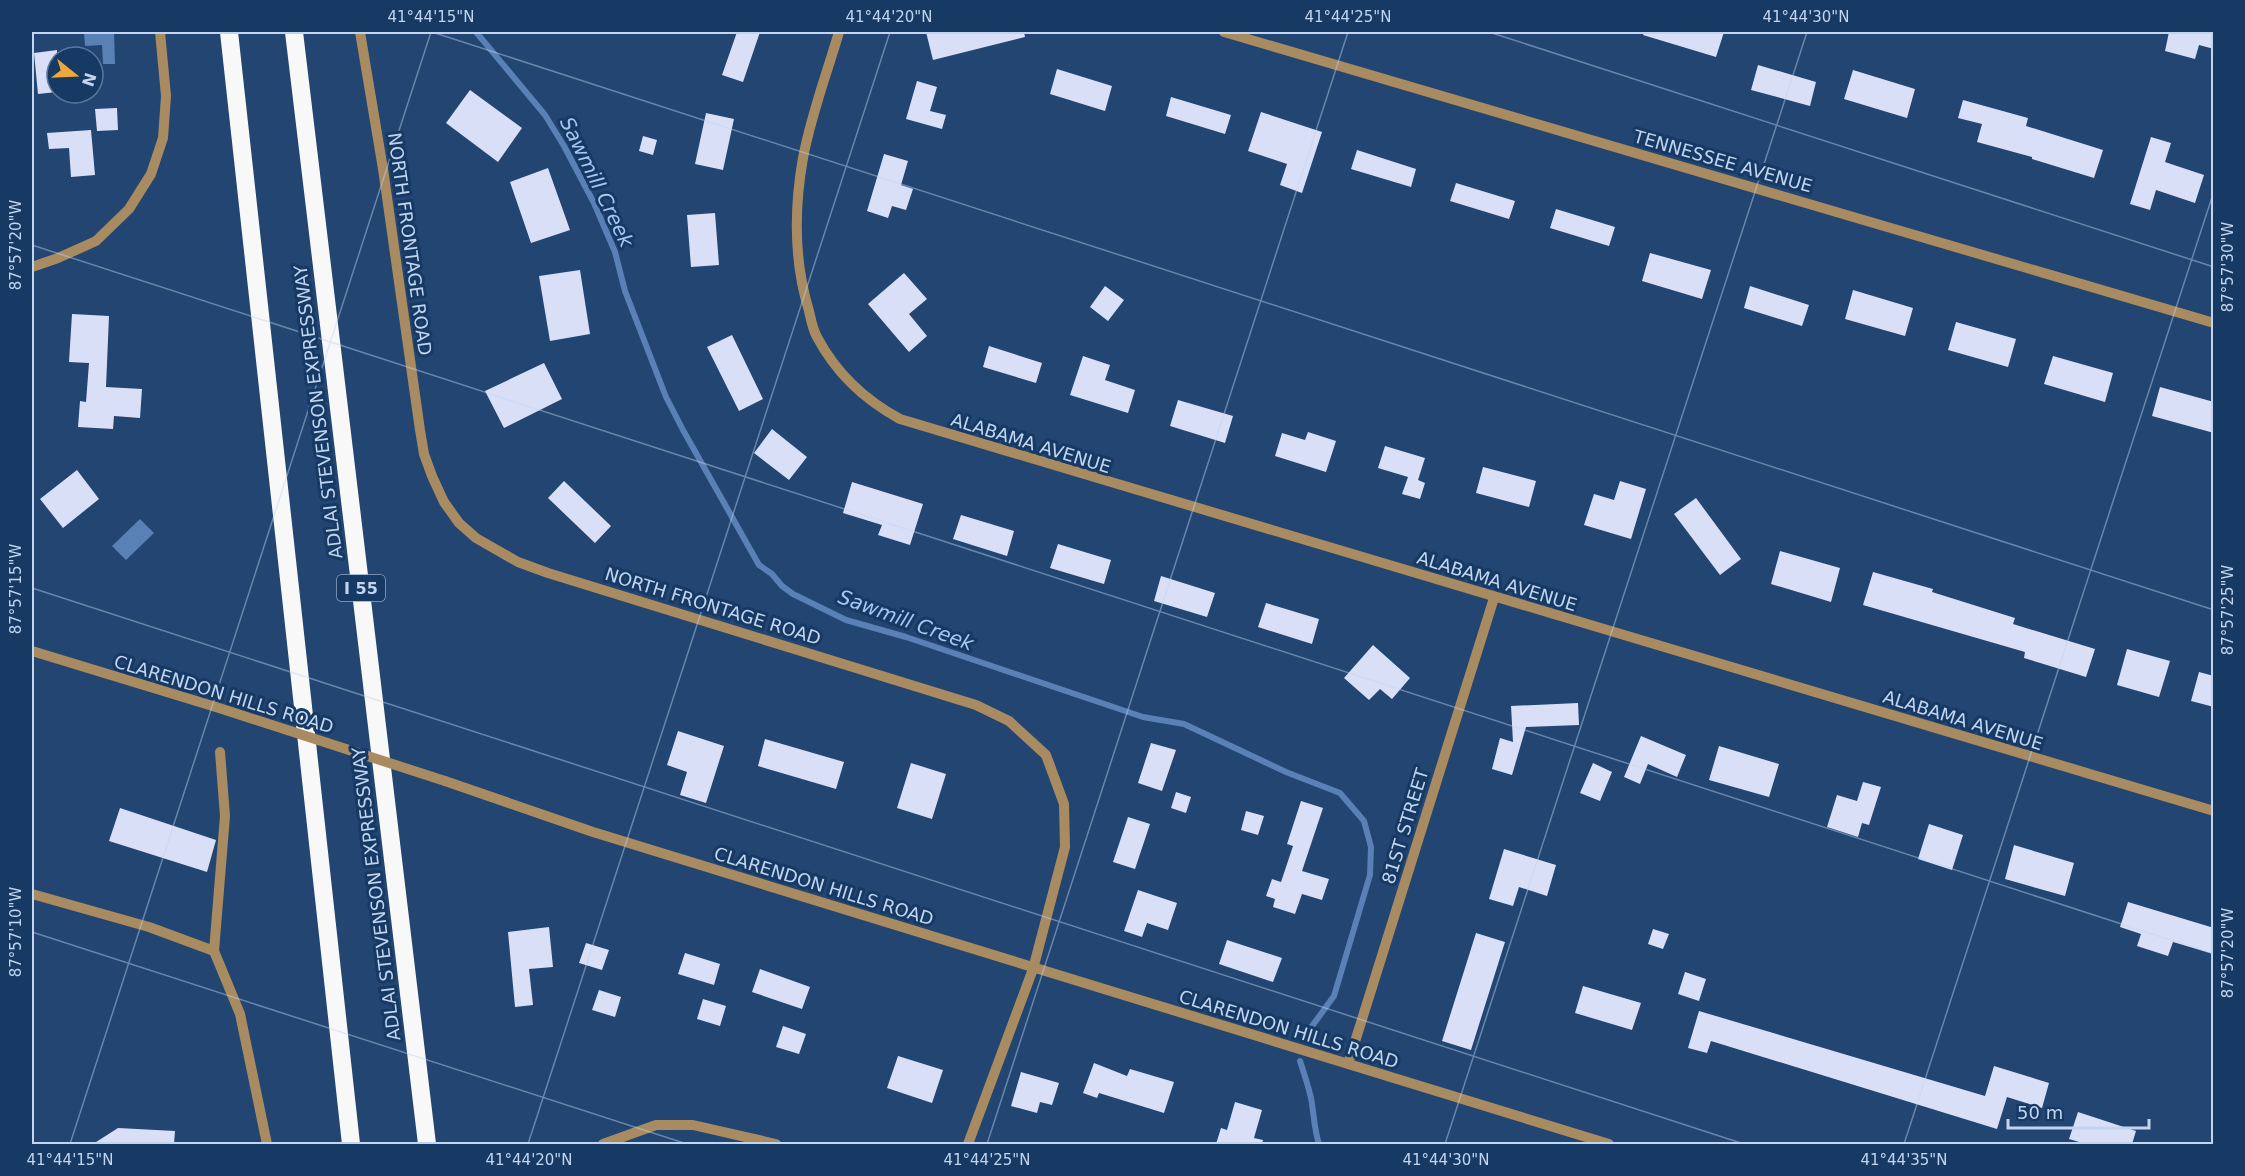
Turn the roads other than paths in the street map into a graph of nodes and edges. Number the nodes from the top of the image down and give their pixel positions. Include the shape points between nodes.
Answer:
1 (160, 32) edge
2 (229, 32) edge
3 (294, 32) edge
4 (360, 32) edge
5 (839, 32) edge
6 (1224, 32) edge
7 (32, 267) edge
8 (2214, 323) edge
9 (1494, 598) junction
10 (32, 651) edge
11 (220, 752) dead end
12 (2214, 811) edge
13 (32, 894) edge
14 (214, 951) junction
15 (1033, 969) junction
16 (1348, 1064) junction
17 (267, 1144) edge
18 (351, 1144) edge
19 (427, 1144) edge
20 (603, 1144) edge
21 (776, 1144) edge
22 (968, 1144) edge
23 (1609, 1144) edge

1 - 7 street via 166,96 163,138 151,174 129,209 96,241
2 - 18 highway
3 - 19 highway, ADLAI STEVENSON EXPRESSWAY / I 55
4 - 15 street, NORTH FRONTAGE ROAD via 420,430 427,461 444,502 459,523 476,538 518,562 976,705 1009,721 1046,755 1064,804 1065,847
5 - 9 street, ALABAMA AVENUE via 804,155 797,212 798,249 805,299 816,336 856,389 879,407 915,425
6 - 8 street, TENNESSEE AVENUE
9 - 12 street, ALABAMA AVENUE
9 - 16 street, 81ST STREET
10 - 15 street, CLARENDON HILLS ROAD, bridge
11 - 14 street via 225,816
13 - 14 street via 149,927
14 - 17 street via 240,1014
15 - 16 street, CLARENDON HILLS ROAD
15 - 22 street, NORTH FRONTAGE ROAD
16 - 23 street, CLARENDON HILLS ROAD
20 - 21 street via 656,1125 693,1125

